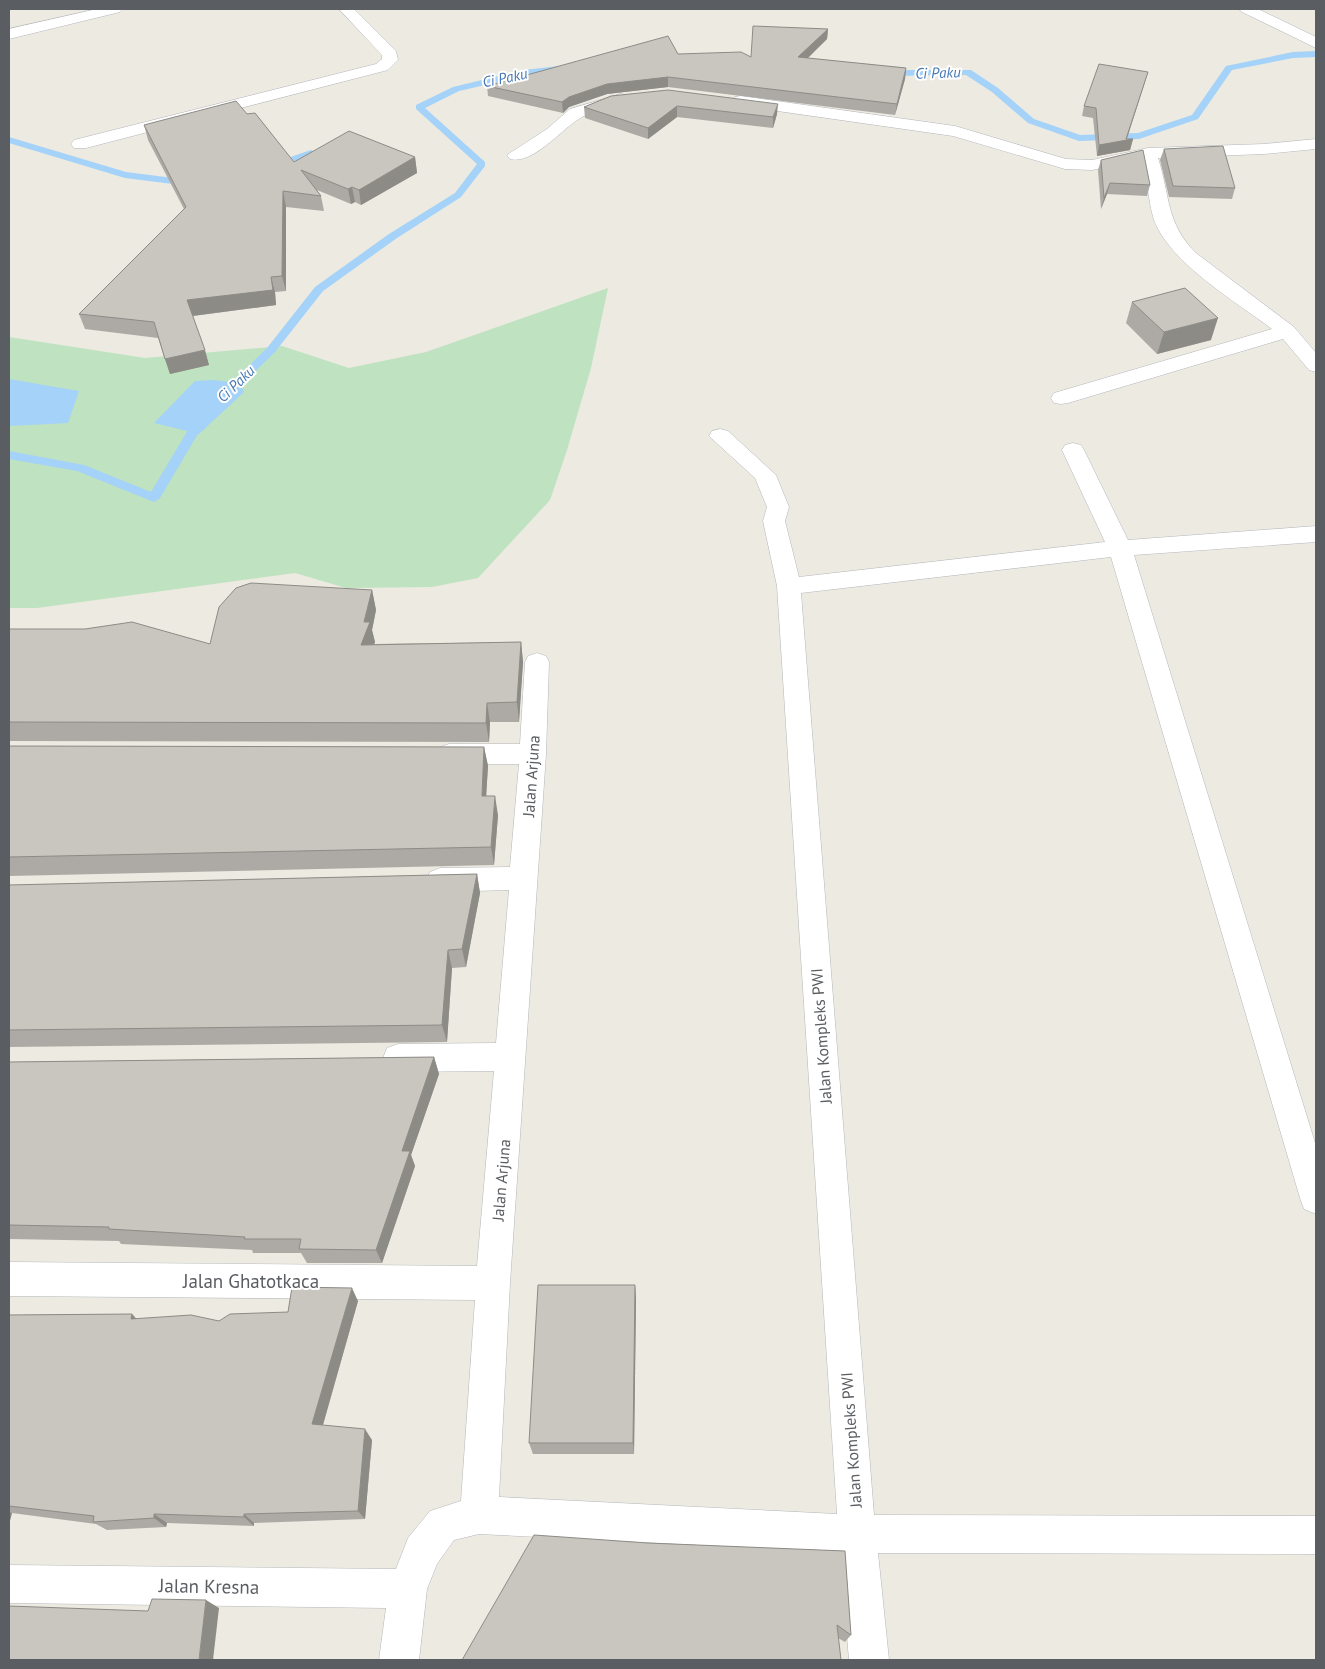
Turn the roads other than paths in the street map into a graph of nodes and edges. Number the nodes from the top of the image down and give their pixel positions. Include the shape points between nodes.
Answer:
1 (115, 9) edge
2 (346, 9) edge
3 (1247, 9) edge
4 (9, 34) edge
5 (1316, 43) edge
6 (637, 96) edge
7 (722, 99) edge
8 (80, 144) dead end
9 (1316, 144) edge
10 (1148, 153) junction
11 (516, 155) dead end
12 (1287, 332) junction
13 (1316, 366) edge
14 (1061, 398) dead end
15 (720, 436) dead end
16 (1073, 450) dead end
17 (1316, 534) edge
18 (1120, 548) junction
19 (789, 586) junction
20 (537, 662) dead end
21 (424, 754) edge
22 (533, 754) junction
23 (523, 878) junction
24 (414, 880) edge
25 (511, 1057) junction
26 (373, 1058) edge
27 (1316, 1198) edge
28 (9, 1279) edge
29 (493, 1283) junction
30 (479, 1515) junction
31 (858, 1534) junction
32 (1316, 1535) edge
33 (9, 1584) edge
34 (408, 1589) junction
35 (399, 1660) edge
36 (869, 1660) edge

1 - 4 street
2 - 8 street via 390,54 390,60 382,67
3 - 5 street
6 - 11 street via 608,101 576,113 553,133
7 - 10 street via 925,125 1065,164 1092,165
9 - 10 street
10 - 12 street via 1163,218 1174,242
12 - 13 street
12 - 14 street
15 - 19 street, Jalan Kompleks PWI via 765,475 778,507 774,521
16 - 18 street
17 - 18 street
18 - 19 street
18 - 27 street
19 - 31 street, Jalan Kompleks PWI
20 - 22 street, Jalan Arjuna
21 - 22 street
22 - 23 street, Jalan Arjuna
23 - 24 street
23 - 25 street, Jalan Arjuna
25 - 26 street
25 - 29 street, Jalan Arjuna
28 - 29 street, Jalan Ghatotkaca
29 - 30 street, Jalan Arjuna
30 - 31 street
30 - 34 street via 443,1524 422,1552
31 - 32 street
31 - 36 street, Jalan Kompleks PWI
33 - 34 street, Jalan Kresna
34 - 35 street

